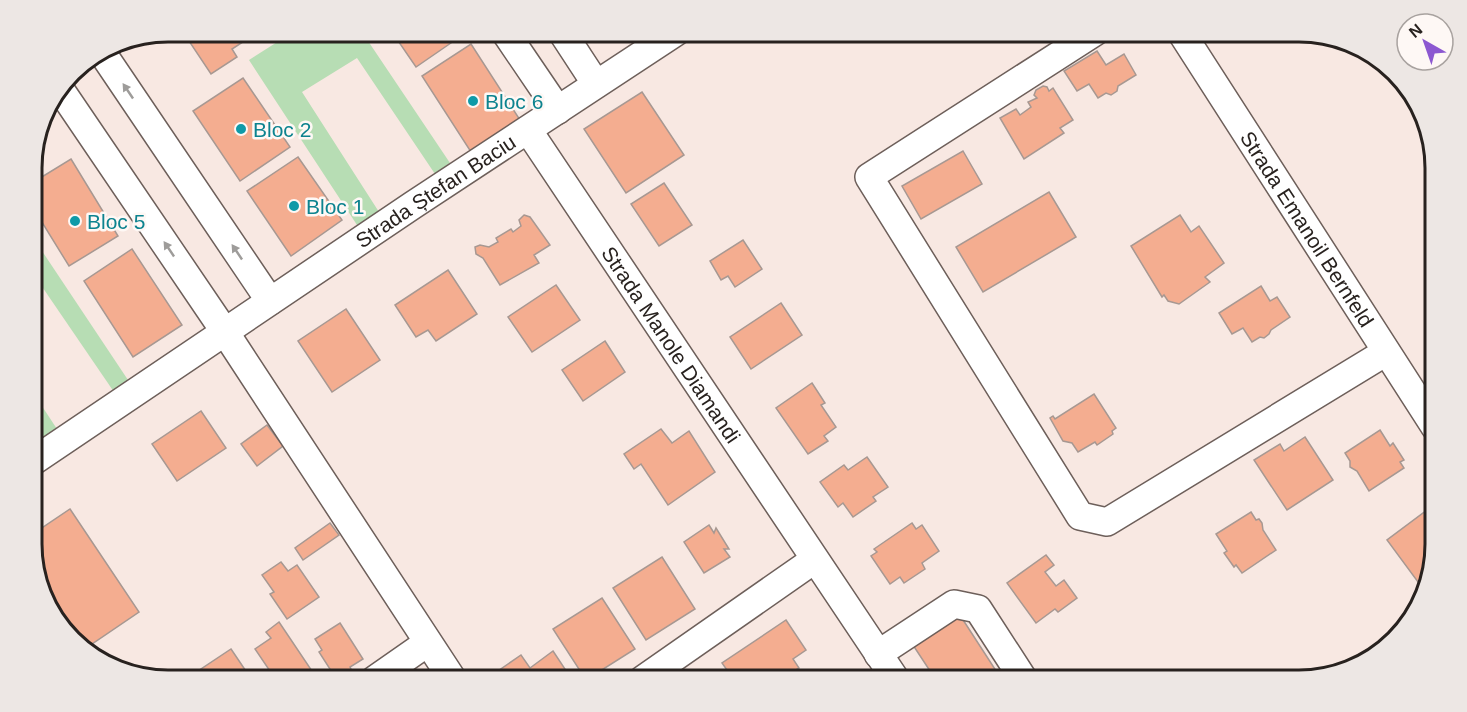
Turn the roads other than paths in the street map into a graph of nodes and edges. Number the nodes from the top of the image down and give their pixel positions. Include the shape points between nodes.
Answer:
1 (512, 42) edge
2 (569, 42) edge
3 (661, 42) edge
4 (1079, 42) edge
5 (1187, 42) edge
6 (105, 59) edge
7 (596, 84) junction
8 (65, 96) edge
9 (558, 110) junction
10 (528, 129) junction
11 (270, 301) junction
12 (225, 332) junction
13 (1386, 352) junction
14 (1425, 412) edge
15 (42, 456) edge
16 (814, 560) junction
17 (427, 643) junction
18 (878, 654) junction
19 (388, 670) edge
20 (446, 670) edge
21 (656, 670) edge
22 (889, 670) edge
23 (1018, 670) edge

1 - 9 street
2 - 7 street
3 - 7 street, Strada Ștefan Baciu
4 - 13 street via 868,177 1080,516 1107,522
5 - 13 street, Strada Emanoil Bernfeld
11 -> 6 street
7 - 9 street, Strada Ștefan Baciu
12 -> 8 street
9 - 10 street, Strada Ștefan Baciu
10 - 11 street, Strada Ștefan Baciu
10 - 16 street, Strada Manole Diamandi
11 - 12 street, Strada Ștefan Baciu
12 - 15 street, Strada Ștefan Baciu
12 - 17 street
13 - 14 street, Strada Emanoil Bernfeld
16 - 18 street, Strada Manole Diamandi
16 - 21 street
17 - 19 street
17 - 20 street
18 - 22 street, Strada Manole Diamandi
18 - 23 street via 954,604 978,609

